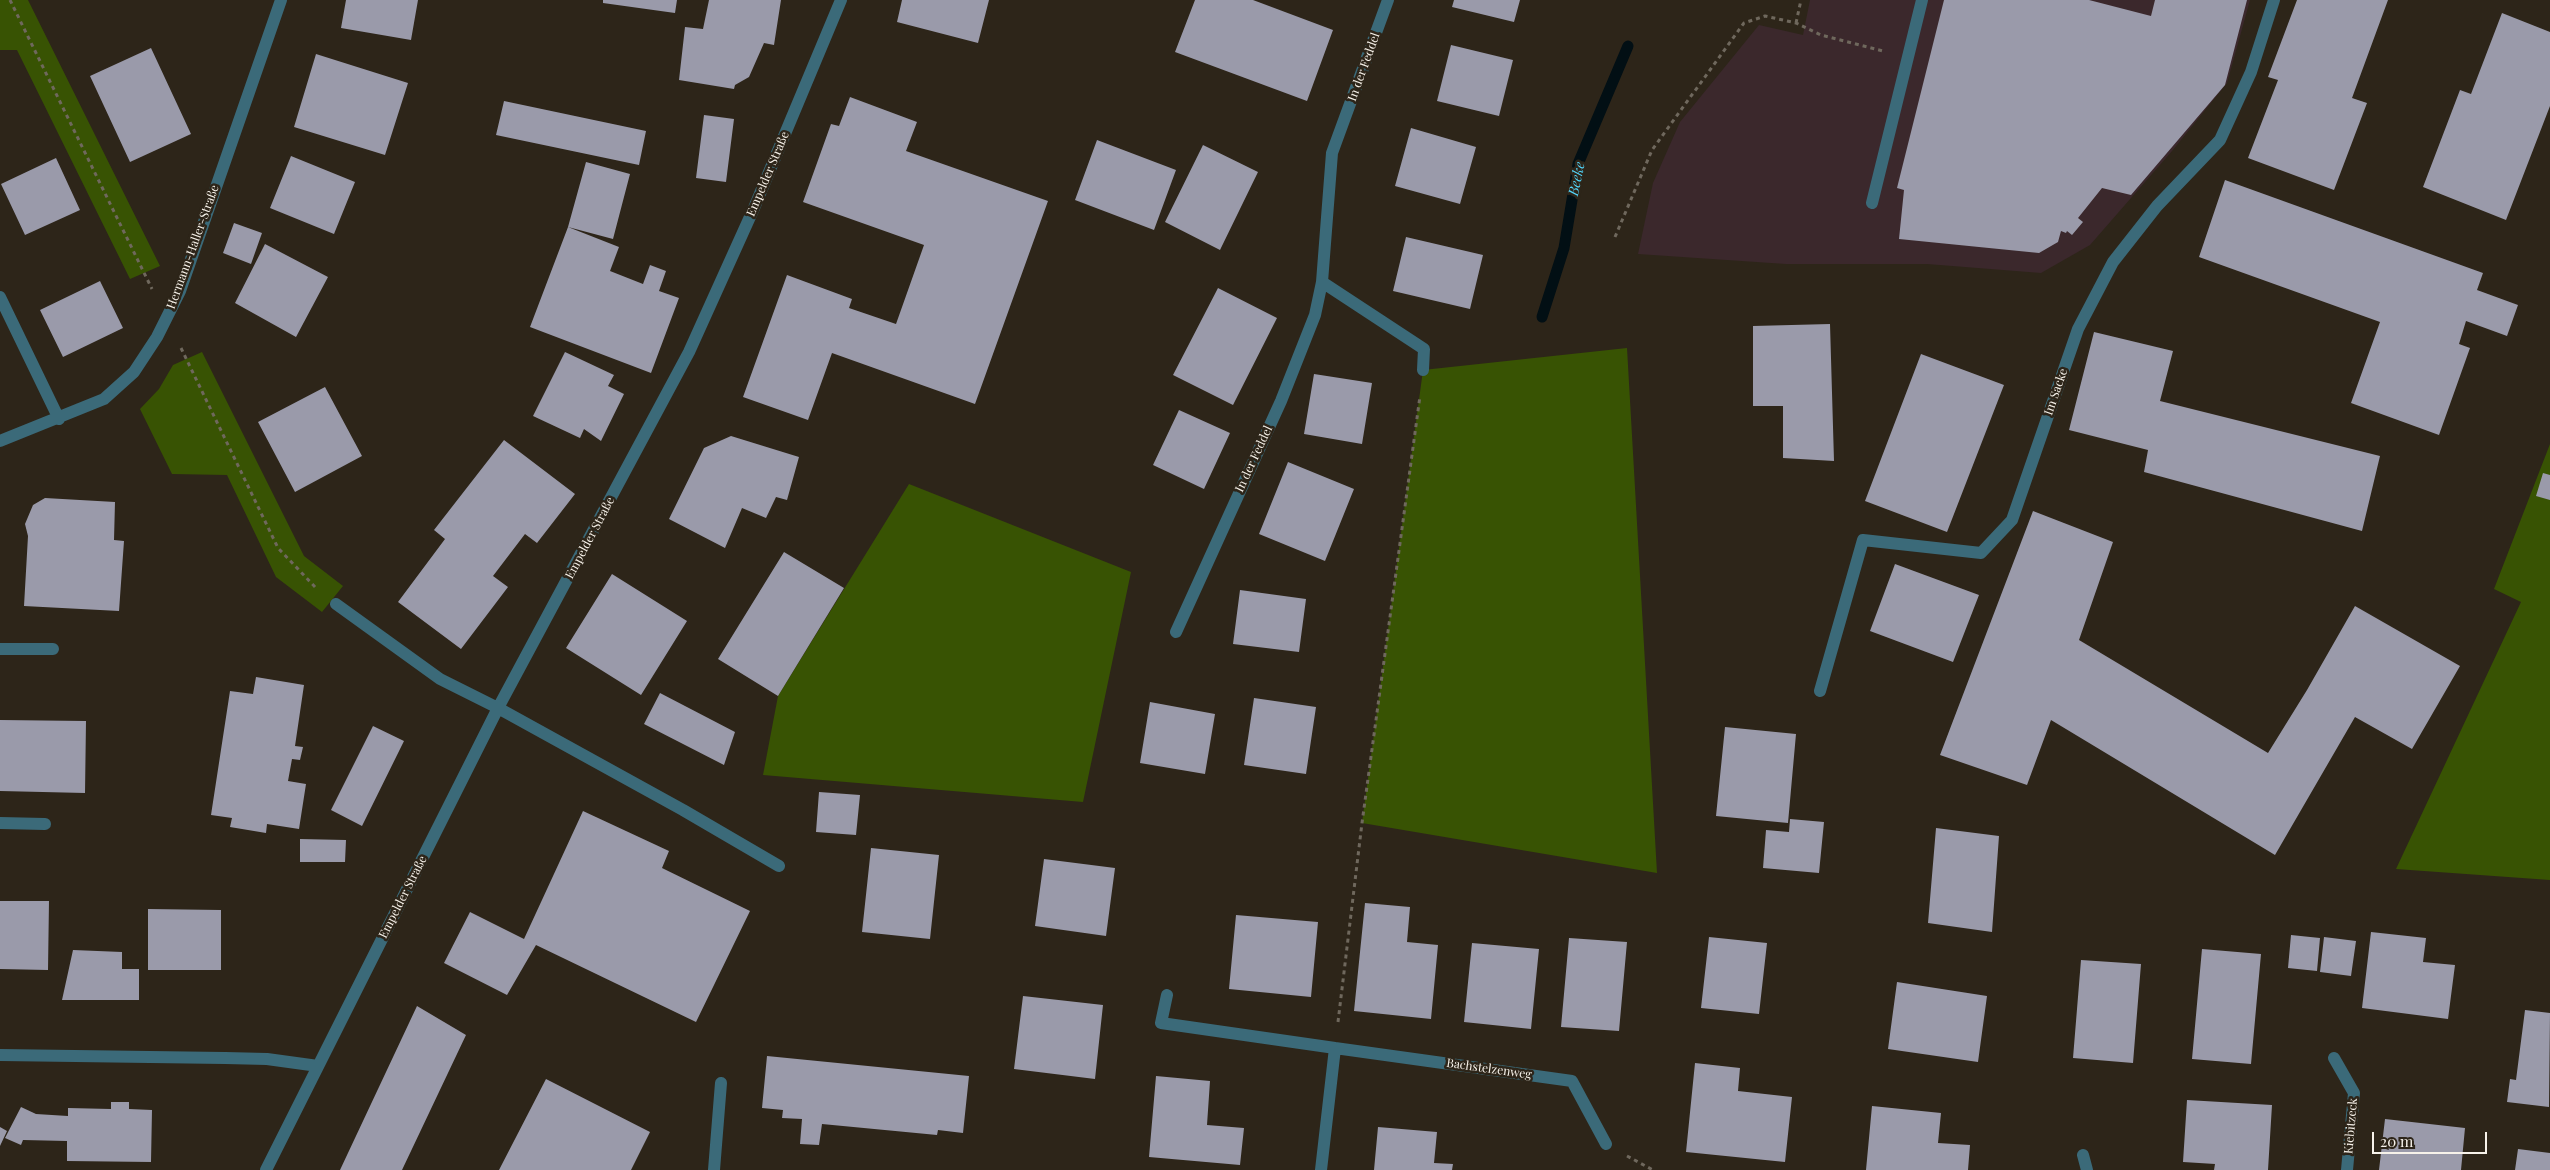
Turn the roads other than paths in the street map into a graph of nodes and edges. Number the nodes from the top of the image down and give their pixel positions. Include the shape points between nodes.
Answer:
1 (281, 0) edge
2 (841, 0) edge
3 (1388, 0) edge
4 (1922, 0) edge
5 (2274, 0) edge
6 (1872, 202) dead end
7 (1322, 282) junction
8 (0, 296) edge
9 (1423, 370) road end
10 (59, 419) junction
11 (0, 441) edge
12 (336, 604) dead end
13 (1176, 632) dead end
14 (0, 649) edge
15 (53, 650) dead end
16 (1820, 691) dead end
17 (498, 708) junction
18 (0, 823) edge
19 (45, 824) dead end
20 (779, 866) dead end
21 (1167, 995) dead end
22 (1335, 1048) junction
23 (0, 1055) edge
24 (2334, 1058) dead end
25 (318, 1066) junction
26 (721, 1083) dead end
27 (1606, 1144) dead end
28 (2083, 1155) dead end
29 (266, 1170) edge
30 (714, 1170) edge
31 (1320, 1170) edge
32 (2086, 1170) edge
33 (2347, 1170) edge

1 - 10 street, Hermann-Haller-Straße via 180,291 156,337 134,372 104,399
2 - 17 street, Empelder Straße via 754,208 689,352
3 - 7 street, In der Feddel via 1332,153
4 - 6 street
5 - 16 street, Im Sacke via 2251,72 2220,140 2157,206 2113,262 2078,329 2012,520 1981,553 1863,540
7 - 9 street via 1424,349
7 - 13 street, In der Feddel via 1315,315 1282,401
8 - 10 street
10 - 11 street, Hermann-Haller-Straße
12 - 17 street via 440,679
14 - 15 street
17 - 20 street
17 - 25 street, Empelder Straße
18 - 19 street
21 - 22 street, Bachstelzenweg via 1161,1023
22 - 27 street, Bachstelzenweg via 1572,1080
22 - 31 street
23 - 25 street via 267,1059
24 - 33 street, Kiebitzeck via 2354,1093
25 - 29 street, Empelder Straße
26 - 30 street
28 - 32 street

